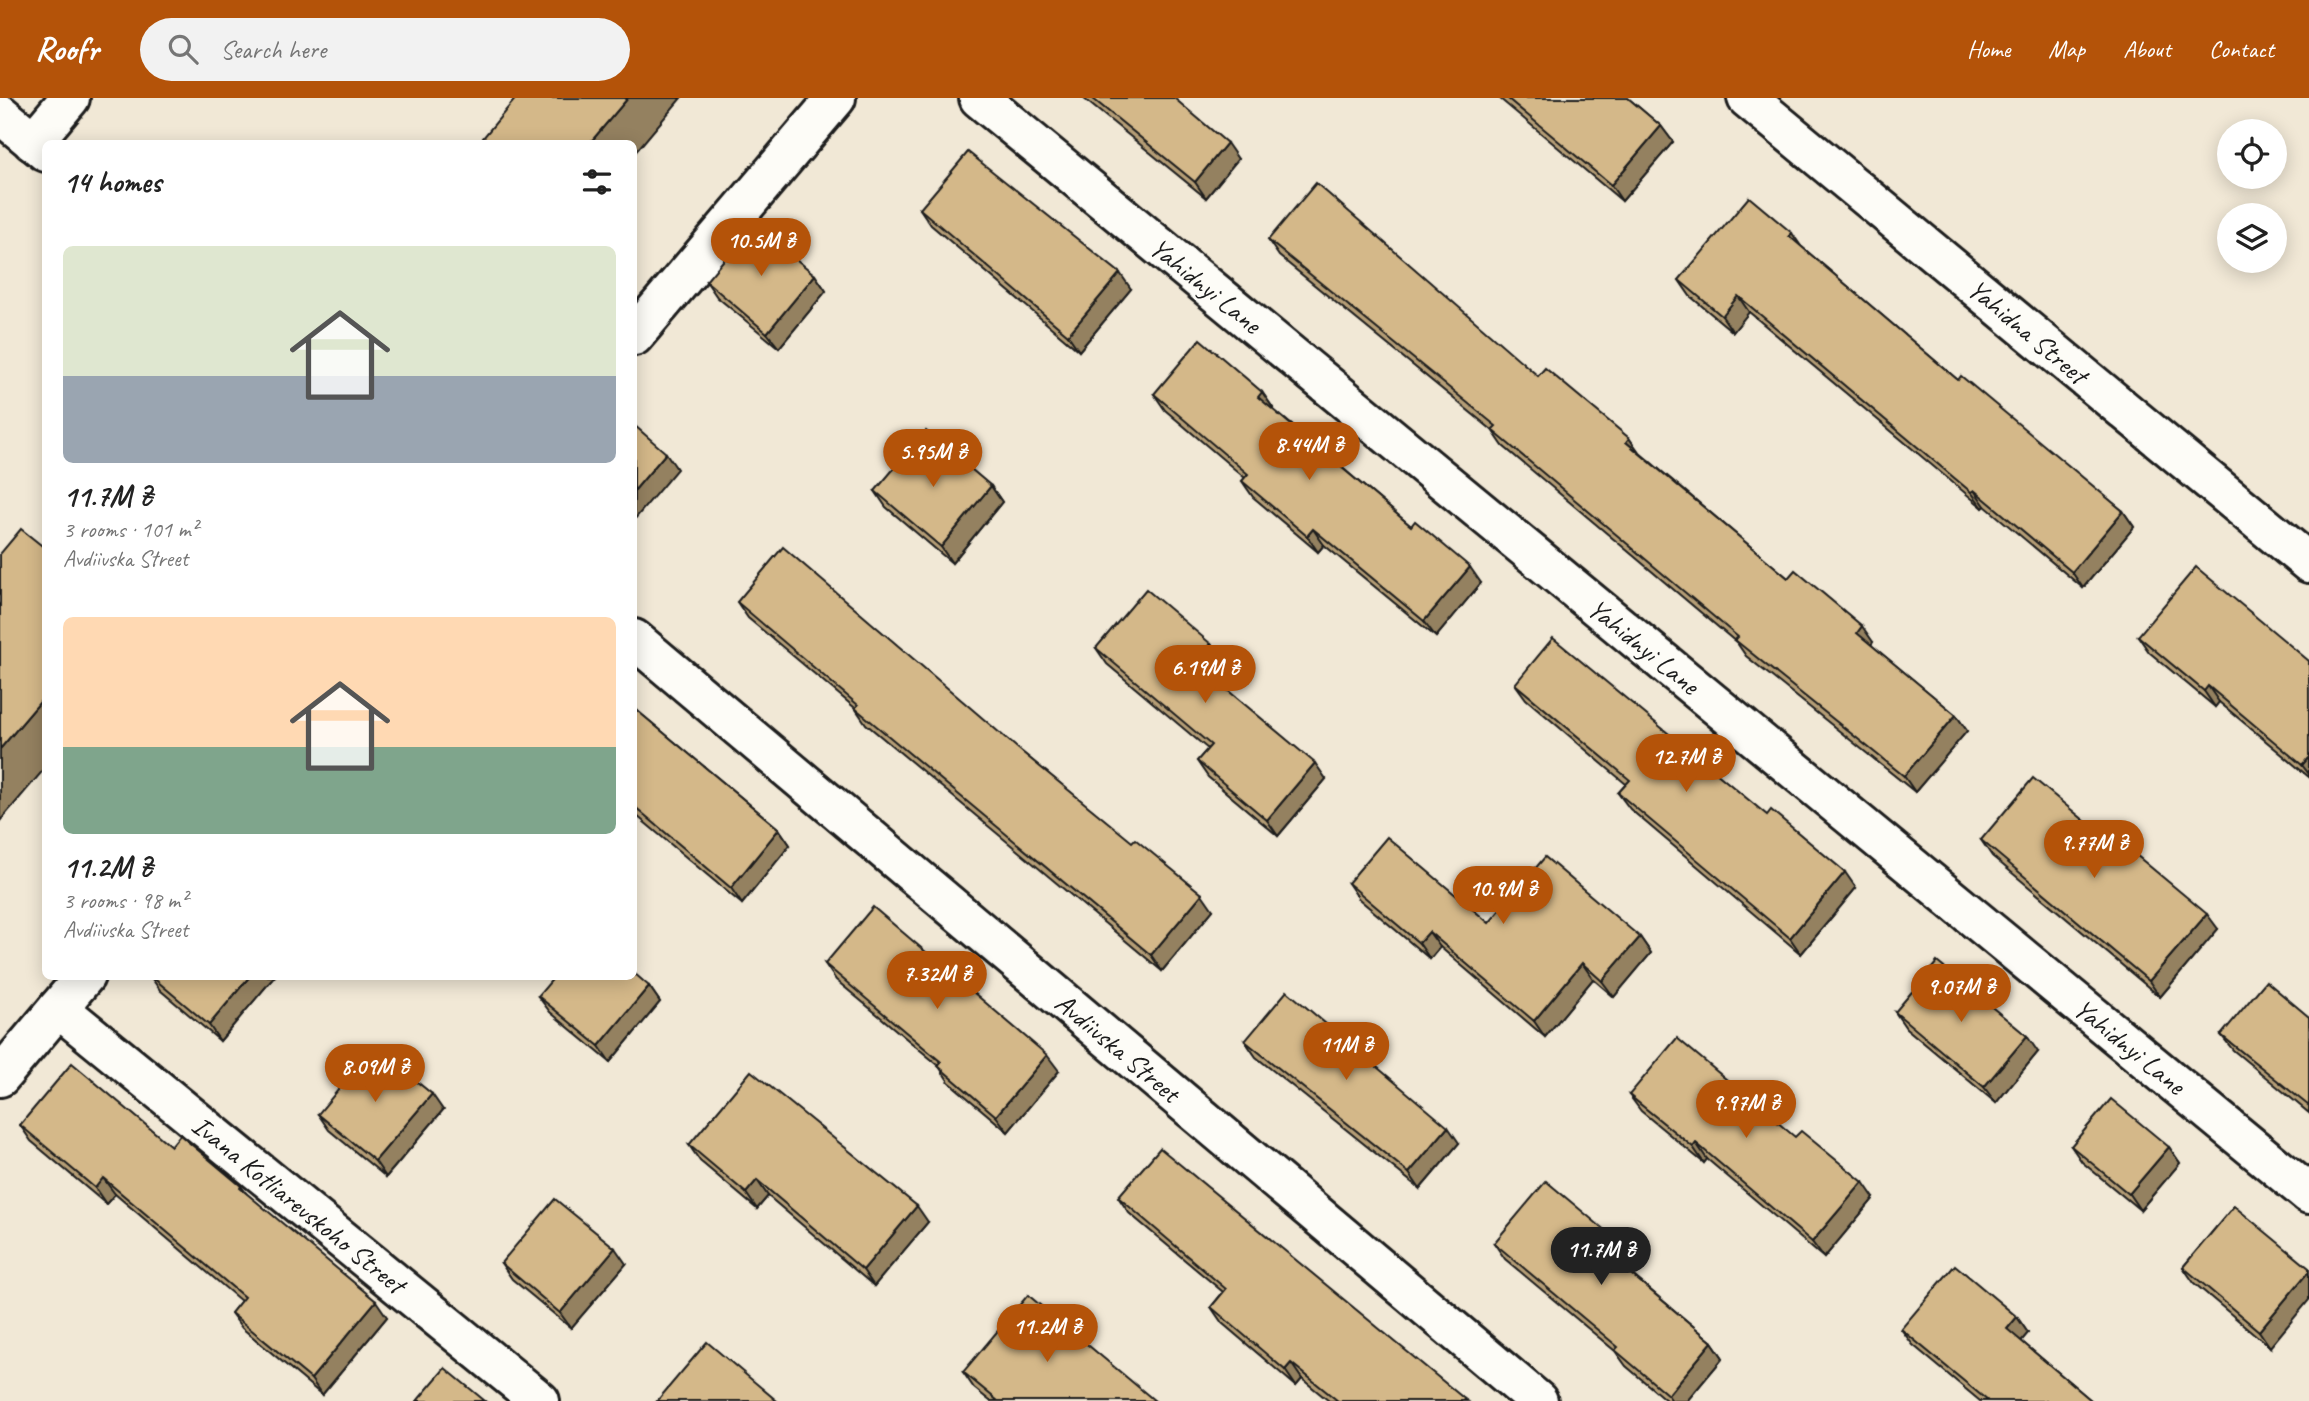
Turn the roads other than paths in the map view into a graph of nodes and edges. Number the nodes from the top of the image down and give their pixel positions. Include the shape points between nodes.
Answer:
1 (70, 98) edge
2 (836, 98) edge
3 (979, 98) edge
4 (1747, 98) edge
5 (0, 114) edge
6 (43, 140) edge
7 (39, 147) edge
8 (637, 332) edge
9 (2309, 563) edge
10 (637, 642) edge
11 (82, 980) edge
12 (58, 1008) junction
13 (0, 1077) edge
14 (2309, 1194) edge
15 (540, 1401) edge
16 (1538, 1401) edge

1 - 6 street
2 - 8 street
3 - 14 street, Yahidnyi Lane
4 - 9 street, Yahidna Street
5 - 7 street
10 - 16 street, Avdiivska Street
11 - 12 street
12 - 13 street
12 - 15 street, Ivana Kotliarevskoho Street

